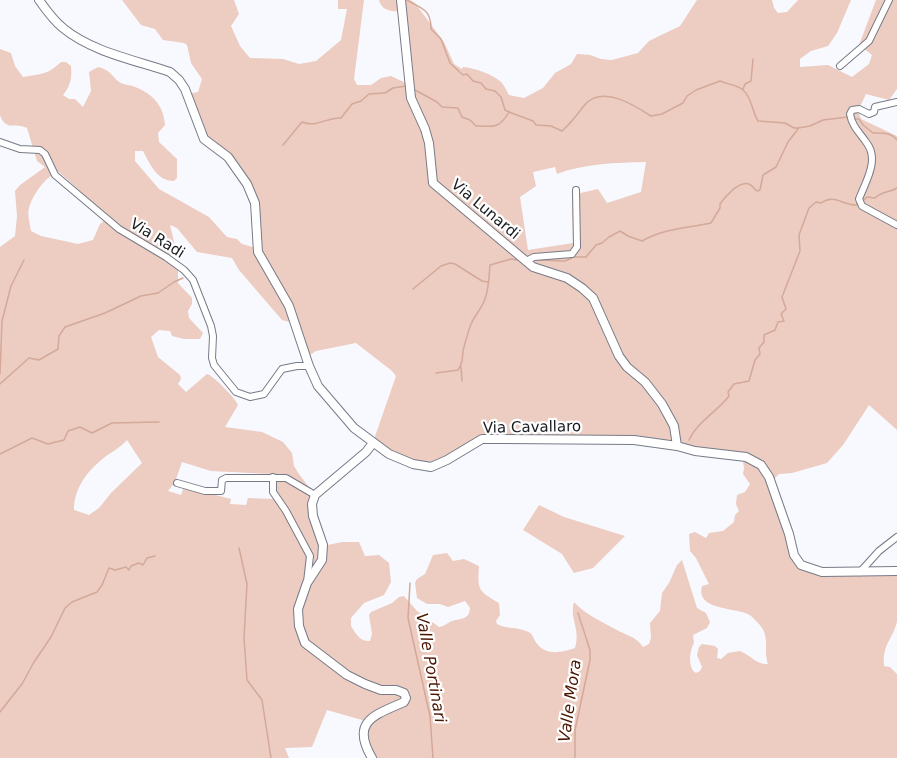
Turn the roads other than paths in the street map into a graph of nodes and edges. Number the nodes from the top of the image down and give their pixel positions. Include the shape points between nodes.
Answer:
1 (39, 0) edge
2 (401, 0) edge
3 (889, 0) edge
4 (840, 66) dead end
5 (897, 102) edge
6 (0, 142) edge
7 (576, 190) dead end
8 (897, 225) edge
9 (526, 261) junction
10 (309, 366) junction
11 (373, 443) junction
12 (677, 446) junction
13 (273, 477) junction
14 (177, 483) dead end
15 (315, 495) junction
16 (897, 537) edge
17 (860, 572) junction
18 (897, 572) edge
19 (307, 583) junction
20 (371, 757) edge

1 - 10 street, Via Cavallaro via 61,26 88,44 170,72 179,80 204,139 228,157 255,203 258,252 289,306
2 - 9 street, Via Lunardi via 411,98 429,143 434,183
3 - 4 street via 869,41
5 - 8 street via 875,107 869,114 859,109 850,114 852,124 871,147 873,156 859,198 862,207
6 - 10 street, Via Radi via 20,150 40,150 55,175 119,229 184,270 193,280 211,326 214,365 236,392 250,397 264,394 282,369
7 - 9 street via 577,247 572,254
9 - 12 street, Via Lunardi via 567,278 593,298 619,356 666,410
10 - 11 street, Via Cavallaro via 330,401
11 - 12 street, Via Cavallaro via 413,465 430,467 482,439 634,440
11 - 15 street
12 - 17 street, Via Cavallaro via 746,457 761,465 769,477 797,561 822,572
13 - 14 street via 226,478 222,480 221,491
13 - 15 street via 286,478
13 - 19 street via 273,492 310,556
15 - 19 street via 313,516 323,545 321,560
16 - 17 street
17 - 18 street, Via Cavallaro
19 - 20 street via 298,609 304,643 347,675 381,690 404,693 406,698 372,716 366,725 364,736

